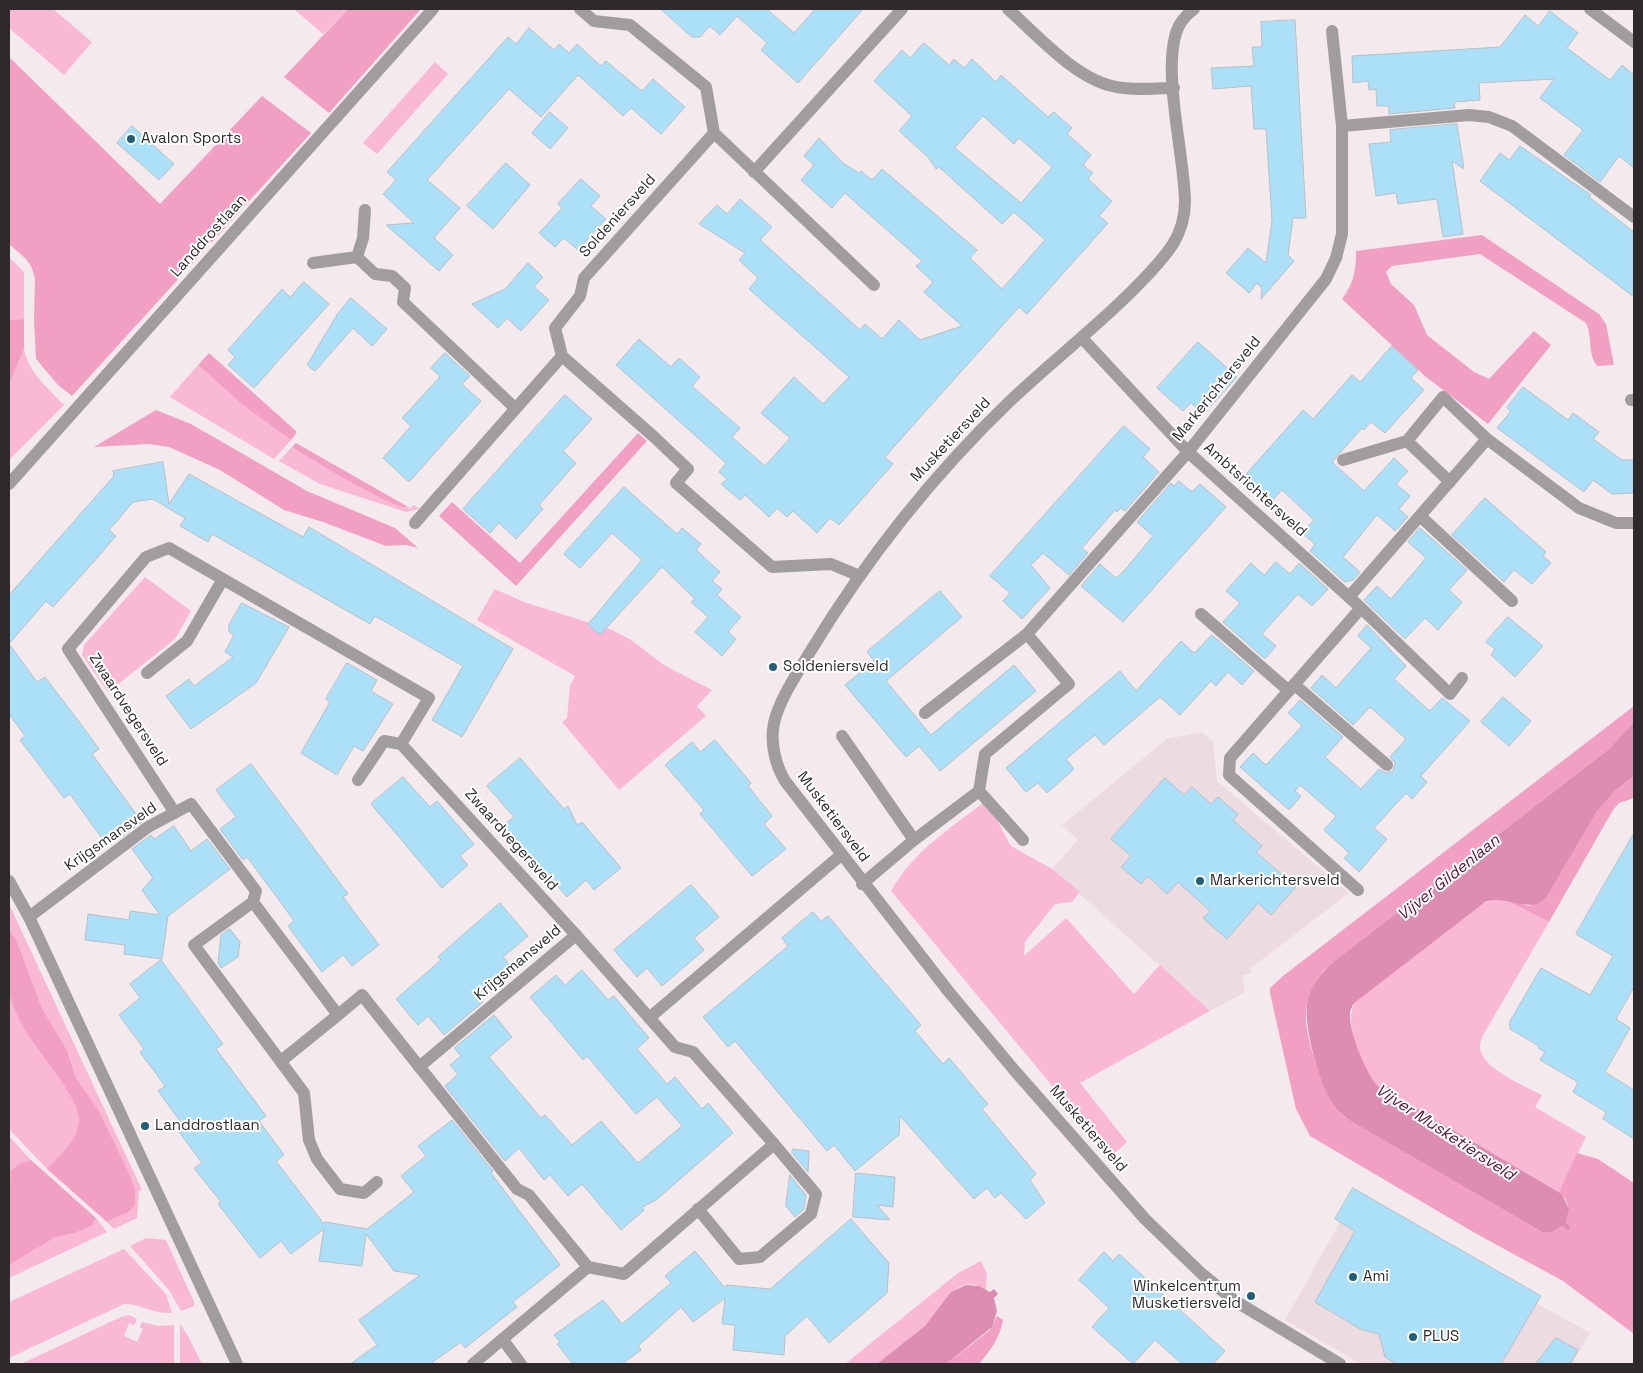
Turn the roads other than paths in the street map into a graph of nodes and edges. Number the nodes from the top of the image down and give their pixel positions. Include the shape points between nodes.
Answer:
1 (433, 9) edge
2 (580, 9) edge
3 (902, 9) edge
4 (1008, 9) edge
5 (1194, 9) edge
6 (1590, 9) edge
7 (1332, 32) dead end
8 (1634, 42) edge
9 (1174, 88) junction
10 (1342, 126) junction
11 (714, 133) junction
12 (754, 172) junction
13 (365, 210) dead end
14 (1634, 217) edge
15 (357, 256) junction
16 (313, 263) dead end
17 (874, 285) dead end
18 (1082, 338) junction
19 (562, 356) junction
20 (515, 408) junction
21 (1487, 439) junction
22 (1407, 442) junction
23 (1188, 452) junction
24 (1343, 460) dead end
25 (1450, 482) junction
26 (9, 484) edge
27 (1420, 516) junction
28 (415, 523) dead end
29 (1634, 523) edge
30 (860, 576) junction
31 (223, 579) junction
32 (1349, 597) junction
33 (1512, 601) dead end
34 (1361, 608) junction
35 (1201, 614) dead end
36 (1027, 634) junction
37 (147, 673) dead end
38 (1462, 678) dead end
39 (1292, 688) junction
40 (924, 713) dead end
41 (842, 736) dead end
42 (402, 744) junction
43 (1387, 765) dead end
44 (358, 780) dead end
45 (979, 791) junction
46 (175, 813) junction
47 (914, 840) junction
48 (1023, 840) dead end
49 (841, 855) junction
50 (9, 880) edge
51 (862, 884) junction
52 (1358, 890) dead end
53 (254, 902) junction
54 (29, 917) junction
55 (576, 935) junction
56 (338, 1014) junction
57 (649, 1018) junction
58 (281, 1061) junction
59 (419, 1067) junction
60 (774, 1144) junction
61 (378, 1182) dead end
62 (698, 1210) junction
63 (588, 1267) junction
64 (504, 1340) junction
65 (237, 1364) edge
66 (473, 1364) edge
67 (521, 1364) edge
68 (1340, 1364) edge

1 - 26 street, Landdrostlaan
2 - 11 street via 594,21 630,25 706,87
3 - 12 street
4 - 9 street via 1068,62 1100,82 1119,87
5 - 9 street, Musketiersveld via 1176,31
6 - 8 street
7 - 10 street, Markerichtersveld
9 - 18 street, Musketiersveld via 1185,192 1180,228 1173,244 1143,280
10 - 14 street via 1469,115 1489,117 1512,126
10 - 23 street, Markerichtersveld via 1342,234 1336,258 1326,279
11 - 12 street
11 - 19 street, Soldeniersveld via 584,278 580,296 555,328
12 - 17 street
13 - 15 street via 363,238
15 - 16 street
15 - 20 street via 375,274 392,276 405,288 403,302
18 - 23 street, Ambtsrichtersveld
18 - 30 street, Musketiersveld via 1026,386 962,451 897,526
19 - 20 street
19 - 30 street via 688,469 676,483 772,567 831,564
20 - 28 street
21 - 22 street via 1443,397
21 - 25 street
21 - 29 street via 1579,508 1616,524
22 - 24 street
22 - 25 street
23 - 32 street, Ambtsrichtersveld
23 - 36 street, Markerichtersveld
25 - 27 street
27 - 32 street
27 - 33 street
30 - 49 street, Musketiersveld via 783,698 774,726 775,758 781,774
31 - 37 street via 187,641
31 - 42 street, Zwaardvegersveld via 429,698
31 - 46 street, Zwaardvegersveld via 169,548 146,556 68,649
32 - 34 street, Ambtsrichtersveld
34 - 38 street, Ambtsrichtersveld via 1450,694
34 - 39 street
35 - 39 street
36 - 40 street, Markerichtersveld
36 - 45 street via 1069,684 985,754
39 - 43 street
39 - 52 street via 1230,758 1228,775
41 - 47 street
42 - 44 street via 384,741
42 - 55 street, Zwaardvegersveld
45 - 47 street
45 - 48 street
46 - 53 street, Krijgsmansveld via 191,804 256,891
46 - 54 street, Krijgsmansveld via 148,828
47 - 51 street
49 - 51 street, Musketiersveld
49 - 57 street
50 - 54 street
51 - 68 street, Musketiersveld via 1015,1071 1164,1238 1235,1301
53 - 56 street, Krijgsmansveld
53 - 58 street via 194,945
54 - 65 street
55 - 57 street, Krijgsmansveld
55 - 59 street, Krijgsmansveld
56 - 58 street
56 - 59 street via 362,995
57 - 60 street, Krijgsmansveld via 675,1047 693,1052
58 - 61 street via 304,1093 309,1140 317,1159 340,1189 364,1193
59 - 63 street via 517,1189 529,1195
60 - 62 street
60 - 62 street, Krijgsmansveld via 816,1194 812,1214 760,1257 740,1259
62 - 63 street via 624,1274
63 - 64 street
64 - 66 street
64 - 67 street

